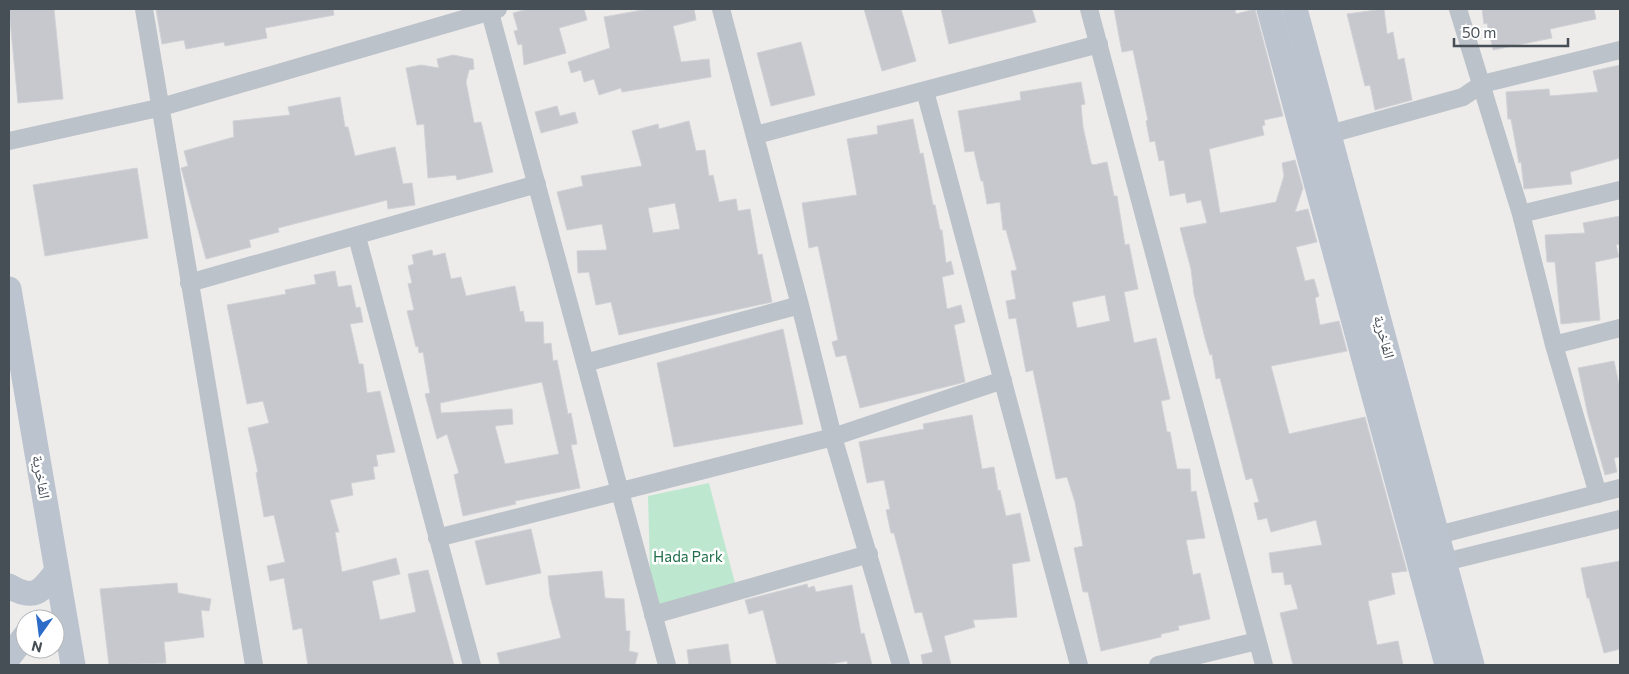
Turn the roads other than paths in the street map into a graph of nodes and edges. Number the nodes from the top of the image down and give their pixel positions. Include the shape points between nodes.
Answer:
1 (144, 9) edge
2 (721, 9) edge
3 (1089, 9) edge
4 (1269, 9) edge
5 (1295, 9) edge
6 (1458, 9) edge
7 (492, 10) edge
8 (1098, 44) junction
9 (1620, 50) edge
10 (1482, 84) junction
11 (925, 91) junction
12 (158, 108) junction
13 (1330, 134) junction
14 (756, 135) junction
15 (9, 141) edge
16 (537, 184) junction
17 (1620, 190) edge
18 (1521, 214) junction
19 (358, 237) junction
20 (189, 283) junction
21 (9, 289) edge
22 (800, 305) junction
23 (1620, 328) edge
24 (1554, 345) junction
25 (585, 363) junction
26 (1003, 380) junction
27 (833, 436) junction
28 (1620, 488) edge
29 (618, 492) junction
30 (1598, 494) junction
31 (1620, 519) edge
32 (1438, 535) junction
33 (437, 538) junction
34 (869, 554) junction
35 (1445, 562) junction
36 (57, 571) junction
37 (9, 586) edge
38 (653, 615) junction
39 (1258, 641) junction
40 (66, 654) edge
41 (9, 657) edge
42 (10, 665) edge
43 (254, 665) edge
44 (472, 665) edge
45 (667, 665) edge
46 (901, 665) edge
47 (1079, 665) edge
48 (1158, 665) edge
49 (1264, 665) edge
50 (1447, 665) edge
51 (1472, 665) edge

1 - 12 street
2 - 14 street
3 - 8 street
4 - 50 street
5 - 13 street, الفاخرية
6 - 10 street
7 - 12 street
7 - 16 street
8 - 11 street
8 - 39 street
9 - 10 street
10 - 13 street via 1463,97
10 - 18 street
11 - 14 street
11 - 26 street
12 - 15 street
12 - 20 street
13 - 32 street, الفاخرية
14 - 22 street
16 - 19 street
16 - 25 street
17 - 18 street
18 - 24 street
19 - 20 street
19 - 33 street
20 - 43 street
21 - 36 street, الفاخرية
22 - 25 street
22 - 27 street
23 - 24 street
24 - 30 street
25 - 29 street
26 - 27 street
26 - 47 street
27 - 29 street
27 - 34 street
28 - 30 street
29 - 33 street
29 - 38 street
30 - 32 street
31 - 35 street
32 - 35 street, الفاخرية
33 - 44 street
34 - 38 street
34 - 46 street
35 - 51 street, الفاخرية
36 - 37 street via 45,587 33,594
36 - 40 street, الفاخرية
38 - 45 street
39 - 48 street
39 - 49 street
41 - 42 street

